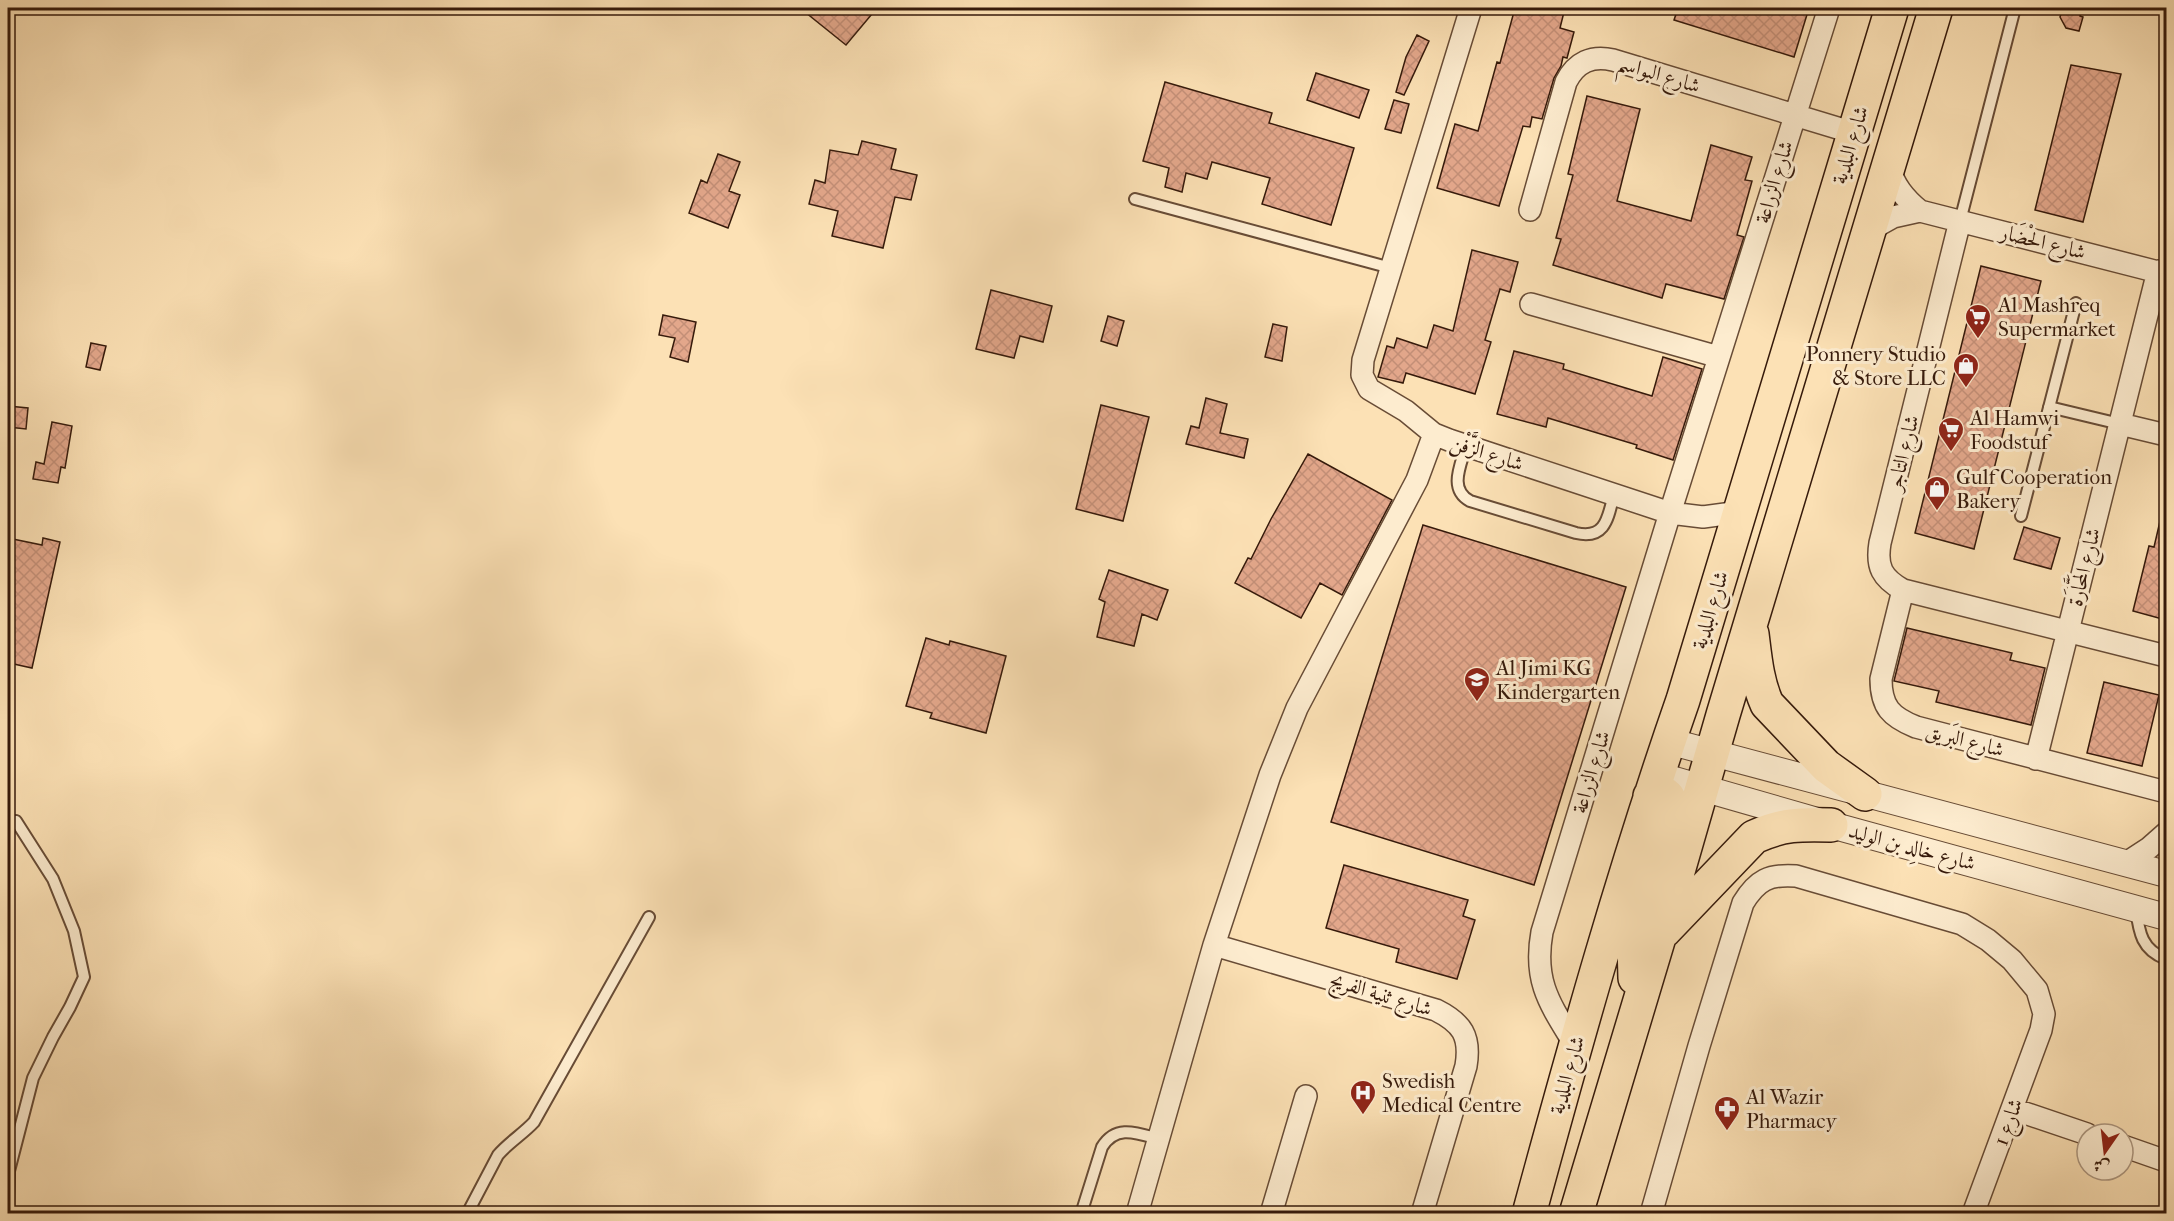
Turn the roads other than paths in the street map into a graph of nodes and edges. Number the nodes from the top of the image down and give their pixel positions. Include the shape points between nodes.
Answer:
1 (1472, 8) edge
2 (1829, 8) edge
3 (1892, 8) edge
4 (1936, 8) edge
5 (2015, 8) edge
6 (1795, 115) junction
7 (1854, 133) junction
8 (1888, 165) junction
9 (1135, 199) dead end
10 (1530, 210) dead end
11 (1920, 211) junction
12 (1960, 221) junction
13 (1868, 231) junction
14 (1391, 268) junction
15 (2162, 272) edge
16 (2076, 303) dead end
17 (1531, 304) dead end
18 (1719, 357) junction
19 (2049, 407) junction
20 (2120, 423) junction
21 (1434, 434) junction
22 (2166, 435) edge
23 (1466, 446) junction
24 (1614, 494) junction
25 (1740, 512) junction
26 (1670, 513) junction
27 (2021, 516) dead end
28 (1903, 591) junction
29 (1750, 622) junction
30 (2068, 632) junction
31 (2166, 656) edge
32 (1668, 741) junction
33 (1712, 754) junction
34 (2036, 759) junction
35 (1654, 785) junction
36 (1702, 787) junction
37 (2166, 792) edge
38 (1865, 794) junction
39 (16, 821) dead end
40 (1831, 825) junction
41 (2166, 832) edge
42 (2126, 863) junction
43 (2166, 874) edge
44 (2136, 909) junction
45 (649, 917) dead end
46 (2166, 917) edge
47 (1660, 934) junction
48 (1215, 945) junction
49 (2166, 959) edge
50 (1640, 1001) junction
51 (1575, 1046) junction
52 (1306, 1096) dead end
53 (2013, 1109) junction
54 (2075, 1130) edge
55 (1159, 1139) junction
56 (2135, 1150) edge
57 (2166, 1161) edge
58 (8, 1214) edge
59 (467, 1214) edge
60 (1081, 1214) edge
61 (1137, 1214) edge
62 (1271, 1214) edge
63 (1422, 1214) edge
64 (1529, 1214) edge
65 (1576, 1214) edge
66 (1651, 1214) edge
67 (1973, 1214) edge

1 - 14 street, شارع الزَّفْن
2 - 6 street, شارع الزراعة
3 - 7 main road, شارع البلدية
4 - 8 main road, شارع البلدية
5 - 12 lane, شارع التاجر
6 - 7 street, شارع البواسم
6 - 10 street, شارع البواسم via 1613,60 1585,61 1566,82
6 - 18 street, شارع الزراعة
7 - 25 main road, شارع البلدية
8 - 11 street via 1896,186
8 - 13 main road, شارع البلدية
9 - 14 lane
11 - 12 street, شارع الحْضَار
11 - 13 street, شارع الحْضَار via 1893,217
12 - 15 street, شارع الحْضَار
12 - 28 street, شارع التاجر via 1878,555 1881,571
13 - 29 main road, شارع البلدية
14 - 21 street, شارع الزَّفْن via 1362,375 1375,394 1406,411
15 - 20 street, شارع المَحَّارَة
16 - 19 lane
17 - 18 street
18 - 26 street, شارع الزراعة
19 - 20 lane
19 - 27 lane
20 - 22 street
20 - 30 street, شارع المَحَّارَة
21 - 23 street, شارع الزَّفْن
21 - 48 street via 1417,480 1289,727 1258,807
23 - 24 street, شارع الزَّفْن
23 - 24 lane via 1456,481 1461,494 1470,501 1591,534 1606,522
24 - 26 street, شارع الزَّفْن
25 - 26 street, شارع الزَّفْن via 1703,517
25 - 32 main road, شارع البلدية
26 - 51 street, شارع الزراعة via 1542,932 1539,965 1544,988
28 - 30 street, شارع التاجر
28 - 34 street, شارع البَريق via 1881,679 1881,692 1892,714 1916,727
29 - 33 main road, شارع البلدية
29 - 38 main road via 1767,704 1826,766
30 - 31 street, شارع التاجر
30 - 34 street, شارع المَحَّارَة
32 - 33 street, شارع خالِد بن الوليد
32 - 35 main road, شارع البلدية
33 - 36 main road, شارع البلدية
33 - 38 street, شارع خالِد بن الوليد
34 - 37 street, شارع البَريق
35 - 36 street, شارع خالِد بن الوليد
35 - 50 main road via 1655,792 1667,795 1671,807 1637,927 1634,964
35 - 51 main road, شارع البلدية
36 - 40 street, شارع خالِد بن الوليد
36 - 47 main road, شارع البلدية
38 - 42 street, شارع خالِد بن الوليد
39 - 58 lane via 53,879 74,931 84,977 33,1078 9,1171
40 - 44 street, شارع خالِد بن الوليد
40 - 47 main road via 1793,824 1754,837
41 - 42 street via 2149,849
42 - 43 street, شارع خالِد بن الوليد
44 - 46 street, شارع خالِد بن الوليد
44 - 49 lane via 2142,940 2150,951
45 - 59 lane via 534,1122 498,1155
47 - 50 main road, شارع البلدية
48 - 55 street
48 - 63 street, شارع ثنية الفريج via 1436,1010 1452,1018 1464,1031 1469,1050 1466,1066
50 - 65 main road, شارع البلدية
51 - 64 main road, شارع البلدية
52 - 62 street
53 - 54 street
53 - 66 street, شارع 1 via 2041,1030 2043,1006 2032,983 2012,960 1962,924 1780,874 1764,879 1743,903
53 - 67 street, شارع 1
55 - 60 lane via 1124,1131 1113,1134 1102,1147
55 - 61 street
56 - 57 street

